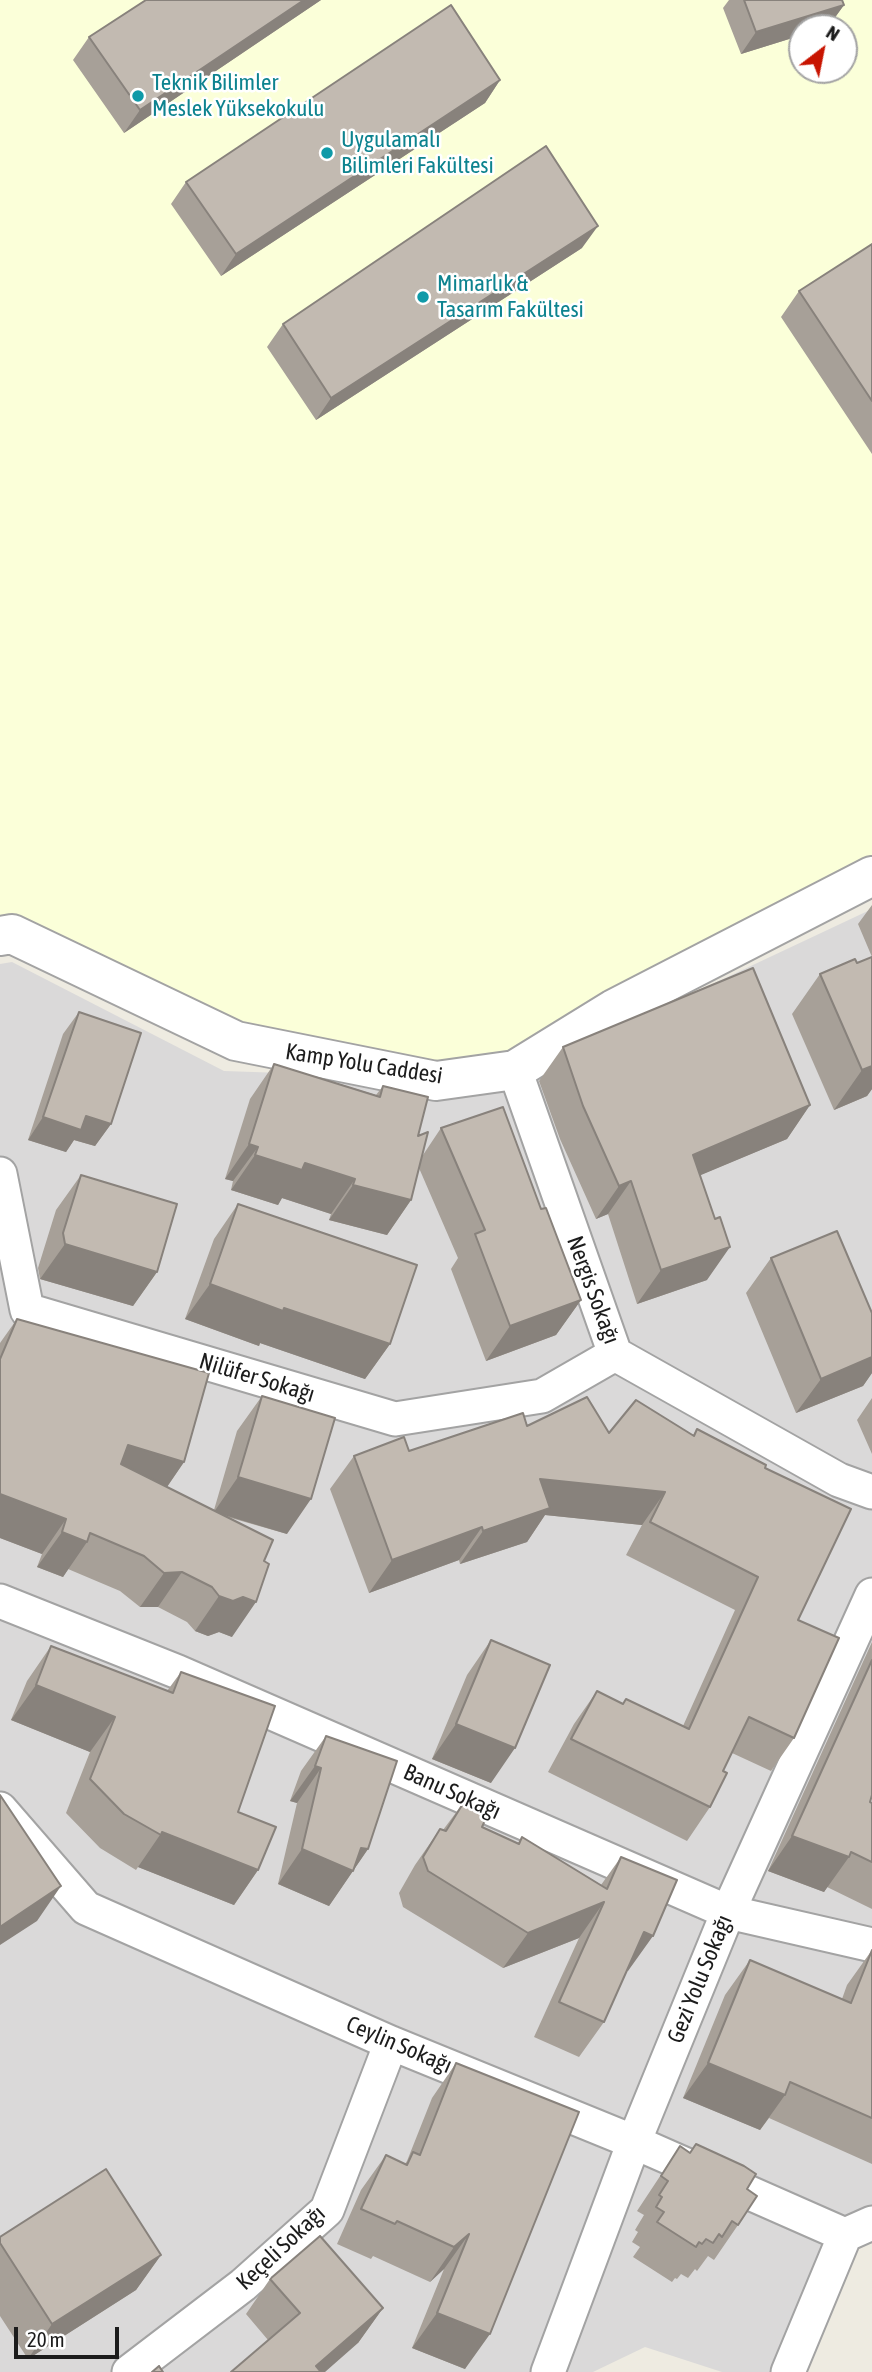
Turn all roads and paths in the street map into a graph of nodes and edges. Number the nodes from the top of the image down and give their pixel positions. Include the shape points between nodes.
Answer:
1 (872, 876) edge
2 (0, 936) edge
3 (515, 1070) junction
4 (0, 1174) edge
5 (615, 1354) junction
6 (872, 1492) edge
7 (872, 1595) edge
8 (0, 1601) edge
9 (0, 1809) edge
10 (727, 1912) junction
11 (872, 1945) edge
12 (391, 2043) junction
13 (634, 2142) junction
14 (859, 2229) edge
15 (130, 2372) edge
16 (548, 2372) edge
17 (788, 2372) edge

1 - 3 street, Kamp Yolu Caddesi via 614,1009
2 - 3 street, Kamp Yolu Caddesi via 12,934 236,1041 436,1081
3 - 5 street, Nergis Sokağı
4 - 5 street, Nilüfer Sokağı via 27,1310 369,1412 395,1419 541,1396
5 - 6 street, Nergis Sokağı via 839,1480
7 - 10 street, Gezi Yolu Sokağı
8 - 10 street, Banu Sokağı via 191,1677
9 - 12 street, Ceylin Sokağı via 86,1908
10 - 11 street, Banu Sokağı
10 - 13 street, Gezi Yolu Sokağı
12 - 13 street, Ceylin Sokağı
12 - 15 street, Keçeli Sokağı via 327,2210 243,2285
13 - 14 street, Ceylin Sokağı
13 - 16 street, Gezi Yolu Sokağı
14 - 17 street

